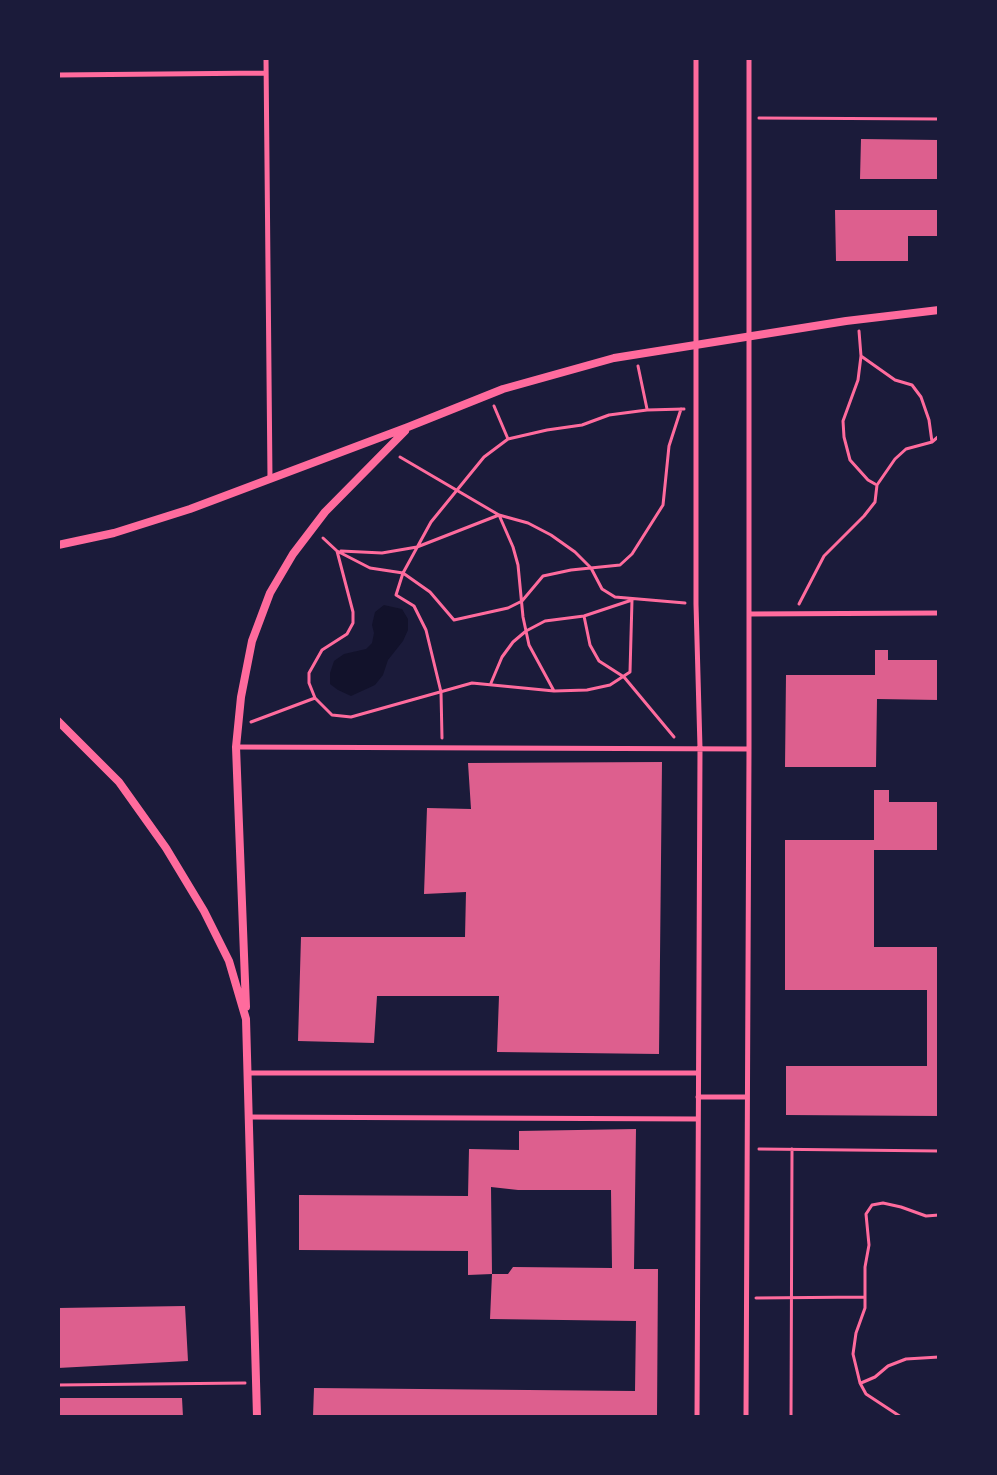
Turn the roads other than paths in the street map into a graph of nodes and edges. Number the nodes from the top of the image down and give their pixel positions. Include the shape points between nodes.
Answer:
1 (266, 58) edge
2 (696, 58) edge
3 (749, 58) edge
4 (266, 73) junction
5 (58, 75) edge
6 (939, 310) edge
7 (749, 336) junction
8 (696, 345) junction
9 (408, 427) junction
10 (270, 479) junction
11 (58, 545) edge
12 (939, 613) edge
13 (749, 614) junction
14 (58, 721) edge
15 (236, 747) junction
16 (700, 748) junction
17 (749, 749) junction
18 (246, 1019) junction
19 (248, 1073) junction
20 (698, 1073) junction
21 (698, 1097) junction
22 (746, 1097) junction
23 (249, 1117) junction
24 (698, 1119) junction
25 (257, 1417) edge
26 (697, 1417) edge
27 (746, 1417) edge

1 - 4 lane
2 - 8 lane
3 - 7 lane
4 - 5 lane
4 - 10 lane
6 - 7 street
7 - 8 street
7 - 13 lane
8 - 9 street via 614,358 503,389
8 - 16 lane
9 - 10 street
9 - 15 street via 334,502 270,593 252,641
10 - 11 street via 114,533
12 - 13 lane
13 - 17 lane
14 - 18 street via 119,782 166,848 229,961
15 - 16 lane
15 - 18 street
16 - 17 lane
16 - 20 lane
17 - 22 lane
18 - 19 street
19 - 20 lane
19 - 23 street
20 - 21 lane
21 - 22 lane
21 - 24 lane
22 - 27 lane
23 - 24 lane
23 - 25 street
24 - 26 lane

